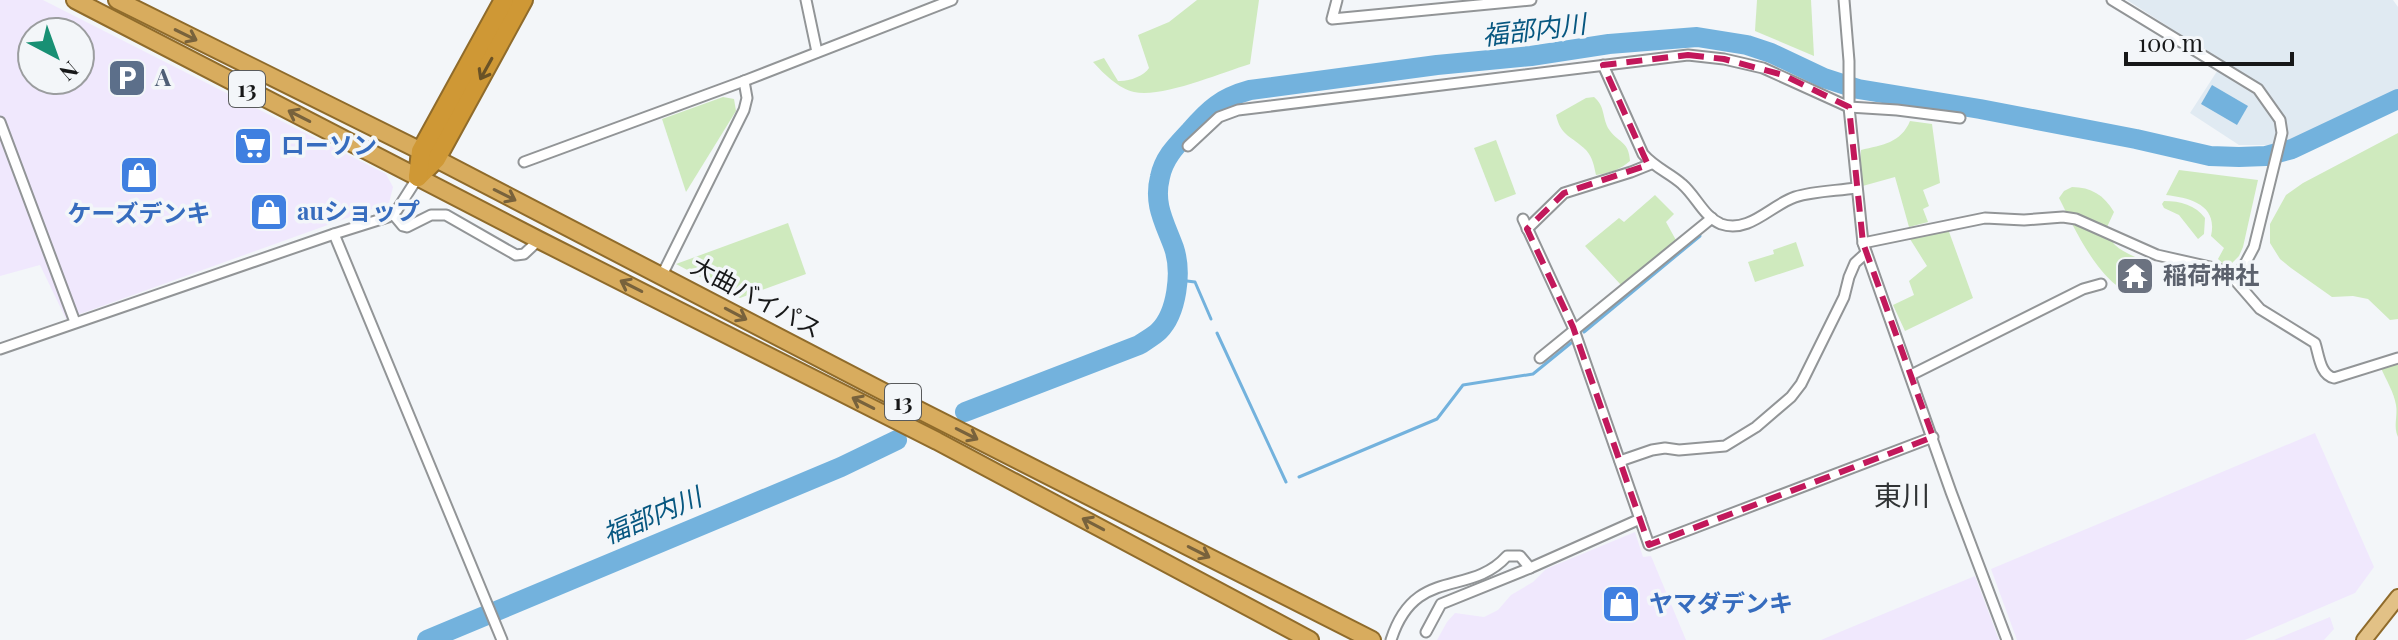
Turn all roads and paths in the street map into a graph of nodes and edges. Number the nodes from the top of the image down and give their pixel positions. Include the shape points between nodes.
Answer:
1 (75, 0) edge
2 (117, 0) edge
3 (504, 0) edge
4 (523, 0) edge
5 (806, 0) edge
6 (952, 0) edge
7 (1337, 0) edge
8 (1531, 0) edge
9 (1844, 0) edge
10 (2112, 0) edge
11 (1443, 4) edge
12 (817, 52) junction
13 (1603, 65) junction
14 (744, 81) junction
15 (1850, 103) junction
16 (1960, 118) dead end
17 (0, 122) edge
18 (1188, 146) dead end
19 (428, 155) junction
20 (524, 162) dead end
21 (1651, 164) junction
22 (418, 177) junction
23 (1856, 188) junction
24 (393, 214) junction
25 (1712, 218) junction
26 (334, 234) junction
27 (539, 240) junction
28 (1864, 248) junction
29 (662, 275) junction
30 (2234, 279) junction
31 (2101, 284) dead end
32 (75, 322) junction
33 (1574, 331) junction
34 (0, 349) edge
35 (1540, 358) dead end
36 (2398, 358) edge
37 (1911, 375) junction
38 (1933, 437) junction
39 (1620, 461) junction
40 (1640, 519) junction
41 (1530, 568) junction
42 (2398, 597) edge
43 (1426, 632) dead end
44 (502, 640) edge
45 (1310, 640) edge
46 (1372, 640) edge
47 (1391, 640) edge
48 (2007, 640) edge
49 (2364, 640) edge

22 -> 1 highway, 大曲バイパス / 13
2 -> 19 highway, 大曲バイパス / 13
3 - 19 highway
4 -> 19 highway
5 - 12 street
6 - 12 street
7 - 11 street via 1332,19
8 - 11 street
9 - 15 street
10 - 30 street via 2258,89 2280,120 2275,169 2254,247
12 - 14 street
13 - 15 street via 1688,55 1724,59 1763,68
13 - 18 street via 1238,110 1219,117
13 - 21 street
14 - 20 street
14 - 29 street via 744,110
15 - 16 street
15 - 23 street
17 - 32 street
19 - 22 highway
19 -> 29 highway, 大曲バイパス / 13
21 - 25 street via 1680,182
21 - 33 street via 1564,193 1525,224
22 - 24 street
22 - 27 highway, 大曲バイパス / 13
23 - 25 street via 1797,197 1739,226
23 - 28 street
24 - 26 street
24 - 27 street via 407,227 431,215 446,215 516,255
25 - 33 street
26 - 32 street
26 - 44 street
45 -> 27 highway, 大曲バイパス / 13 via 937,441
28 - 30 street via 1985,218 2063,217 2157,255 2219,269
28 - 37 street
28 - 39 street via 1791,397 1725,446 1665,448
29 -> 46 highway, 大曲バイパス / 13
30 - 36 street via 2260,309 2315,343 2328,376
31 - 37 street
32 - 34 street
33 - 35 street
33 - 39 street
37 - 38 street
38 - 40 street via 1649,545
38 - 48 street
39 - 40 street
40 - 41 street
41 - 43 street via 1441,604
41 - 47 street via 1520,556 1507,556 1496,569 1424,592 1406,609
42 - 49 main road

